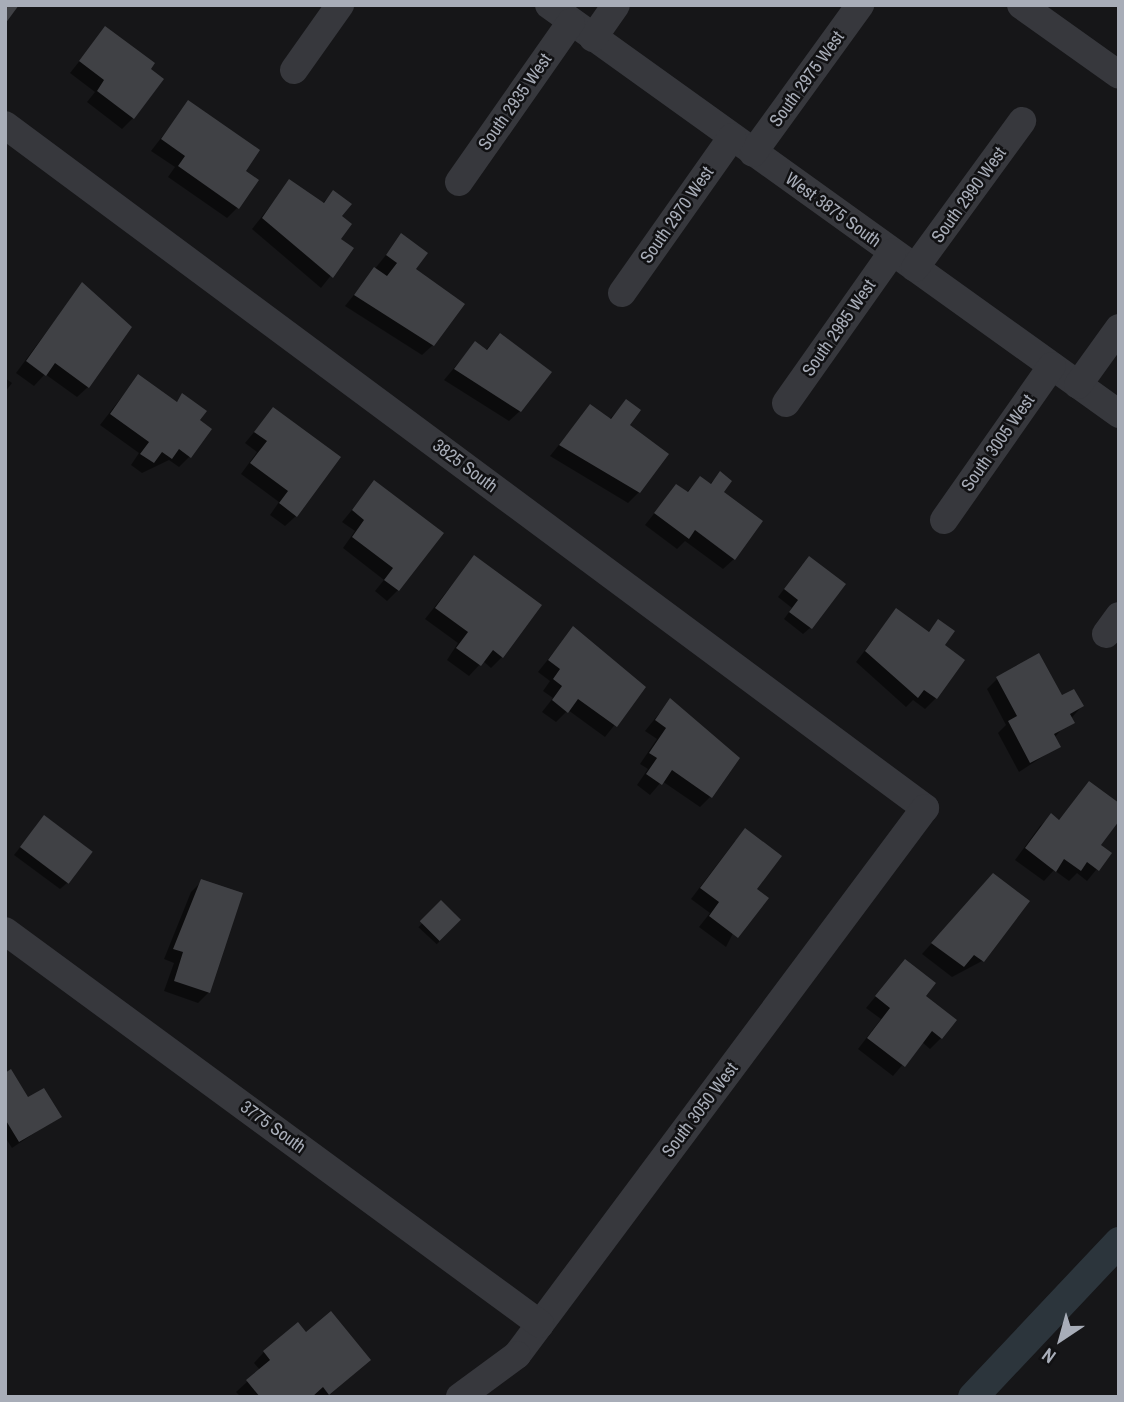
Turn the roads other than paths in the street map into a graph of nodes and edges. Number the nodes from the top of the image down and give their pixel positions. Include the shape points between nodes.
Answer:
1 (340, 5) edge
2 (616, 5) edge
3 (860, 5) edge
4 (1021, 5) edge
5 (571, 21) edge
6 (294, 70) dead end
7 (1119, 75) edge
8 (1022, 121) dead end
9 (5, 125) edge
10 (743, 145) junction
11 (459, 182) dead end
12 (904, 260) junction
13 (622, 293) dead end
14 (1119, 328) edge
15 (1052, 366) junction
16 (1078, 385) junction
17 (786, 404) dead end
18 (1119, 414) edge
19 (944, 520) dead end
20 (925, 808) joint
21 (5, 931) edge
22 (540, 1324) junction
23 (460, 1397) edge

1 - 6 street
2 - 5 street, South 2935 West
3 - 10 street, South 2975 West
4 - 7 street
5 - 10 street, West 3875 South
5 - 11 street, South 2935 West
8 - 12 street, South 2990 West
9 - 20 street, 3825 South
10 - 12 street, West 3875 South
10 - 13 street, South 2970 West
12 - 15 street, West 3875 South
12 - 17 street, South 2985 West
14 - 16 street
15 - 16 street, West 3875 South
15 - 19 street, South 3005 West
16 - 18 street, West 3875 South
20 - 22 street, South 3050 West
21 - 22 street, 3775 South
22 - 23 street, South 3050 West via 517,1355

